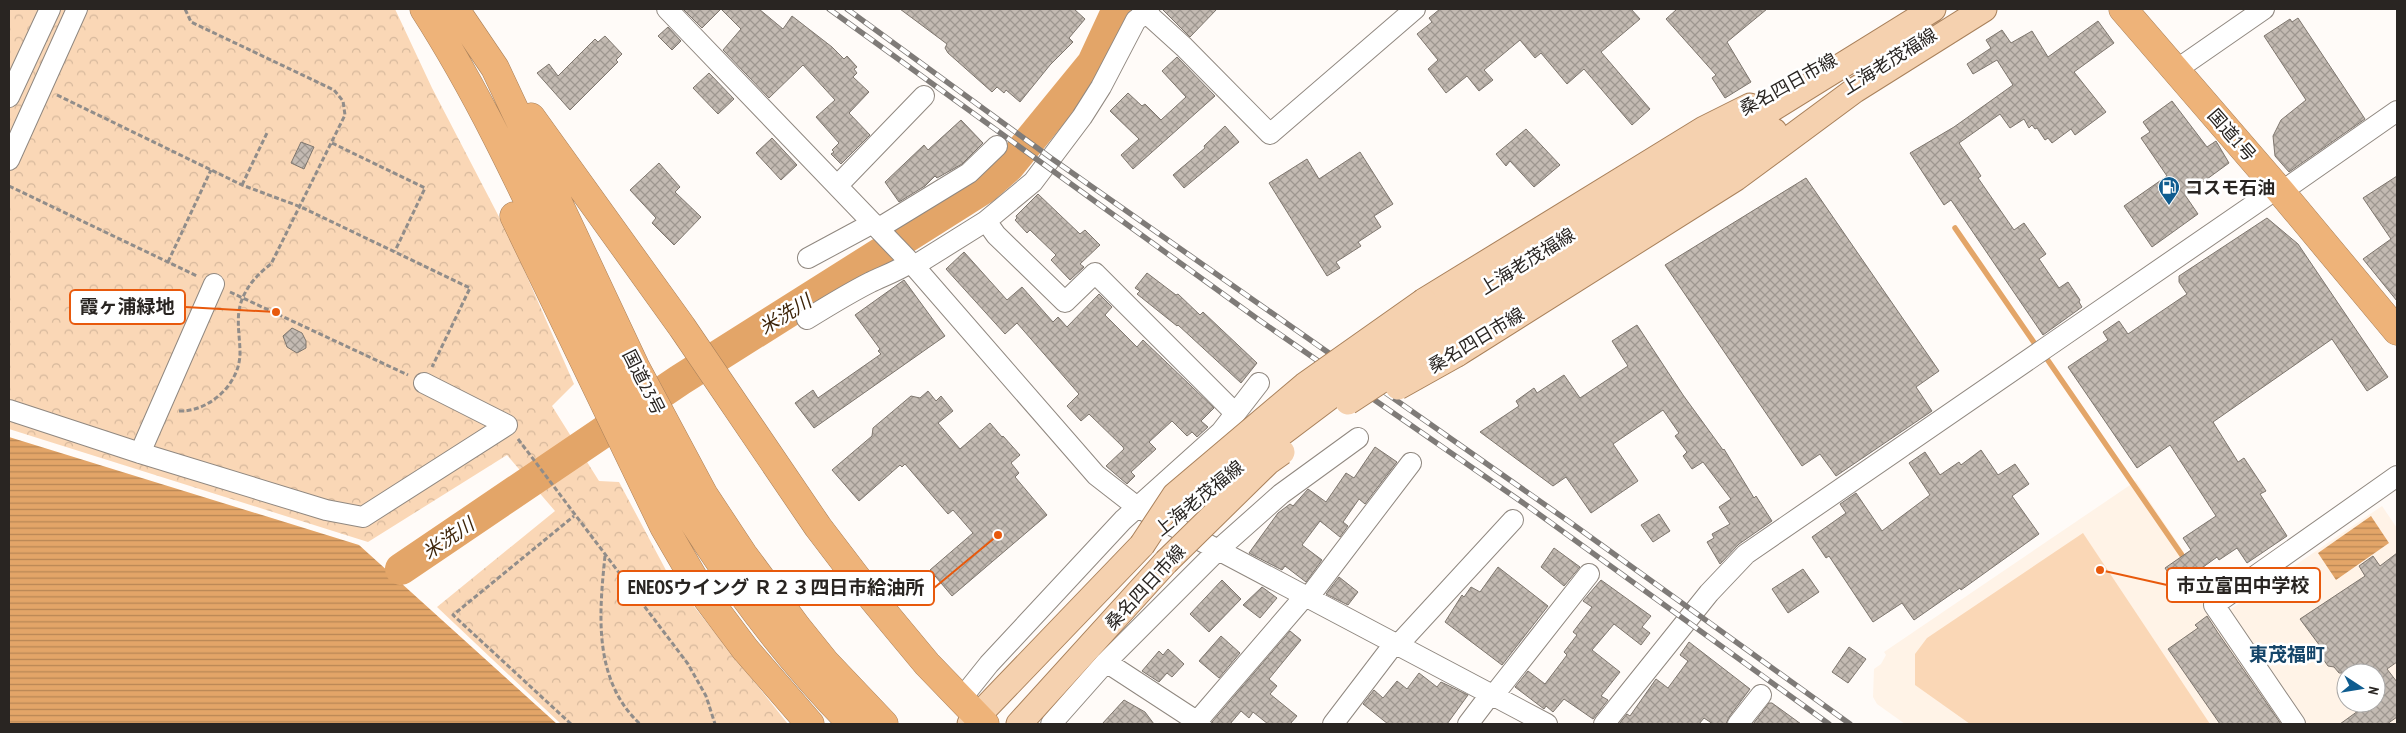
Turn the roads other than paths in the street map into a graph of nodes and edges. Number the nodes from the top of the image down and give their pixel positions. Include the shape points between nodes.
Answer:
1 (50, 9) edge
2 (77, 9) edge
3 (422, 9) edge
4 (455, 9) edge
5 (667, 9) edge
6 (1416, 9) edge
7 (1915, 9) edge
8 (1933, 9) edge
9 (1973, 9) edge
10 (1984, 9) edge
11 (2123, 9) edge
12 (2264, 9) edge
13 (1145, 10) edge
14 (494, 68) junction
15 (2176, 70) junction
16 (19, 78) junction
17 (41, 88) junction
18 (924, 96) dead end
19 (9, 97) edge
20 (2397, 112) edge
21 (997, 146) dead end
22 (9, 160) edge
23 (838, 185) junction
24 (2280, 190) junction
25 (1640, 202) junction
26 (986, 221) junction
27 (876, 226) junction
28 (808, 258) dead end
29 (910, 262) junction
30 (214, 284) dead end
31 (807, 319) dead end
32 (1440, 328) junction
33 (2397, 331) edge
34 (615, 379) junction
35 (424, 383) road end
36 (1260, 383) dead end
37 (1349, 402) joint
38 (9, 410) edge
39 (1235, 414) junction
40 (1221, 432) junction
41 (1358, 438) dead end
42 (648, 442) junction
43 (140, 453) junction
44 (1411, 463) dead end
45 (2397, 476) edge
46 (1280, 494) junction
47 (1137, 507) junction
48 (1512, 520) dead end
49 (1142, 545) joint
50 (1218, 550) junction
51 (735, 562) junction
52 (1589, 574) dead end
53 (1306, 597) junction
54 (1396, 645) junction
55 (1106, 662) junction
56 (1492, 695) junction
57 (1761, 695) dead end
58 (973, 716) edge
59 (810, 724) edge
60 (852, 724) edge
61 (884, 724) edge
62 (1019, 724) edge
63 (1051, 724) edge
64 (1200, 724) edge
65 (1333, 724) edge
66 (1468, 724) edge
67 (1547, 724) edge
68 (1604, 724) edge
69 (1738, 724) edge
70 (2295, 724) edge

1 - 16 street
2 - 17 street
3 - 34 highway via 502,189
4 - 14 highway, 国道23号
5 - 23 street
6 - 13 street via 1270,134
7 - 32 main road, 桑名四日市線 via 1784,89 1704,129
8 - 25 main road, 上海老茂福線
9 - 25 main road, 上海老茂福線
10 - 32 main road, 桑名四日市線 via 1855,90 1736,178
11 - 15 highway, 国道1号
12 - 15 street
13 - 26 street via 1136,20 1101,87 1046,166 1033,182
14 - 34 highway, 国道23号
14 - 58 highway via 682,327 818,527
15 - 24 highway, 国道1号
16 - 17 street
16 - 19 street
17 - 22 street
18 - 23 street
20 - 24 street
21 - 27 street via 968,173
23 - 27 street
24 - 33 highway, 国道1号
24 - 68 street via 1746,554 1709,593
25 - 32 main road, 上海老茂福線
26 - 29 street
26 - 39 street via 996,235 1065,302 1095,274
27 - 28 street
27 - 29 street
29 - 31 street
29 - 47 street via 1096,474
30 - 43 street
32 - 37 main road, 上海老茂福線, bridge
32 - 49 main road, 上海老茂福線, bridge via 1192,501
34 - 42 highway, 国道23号
35 - 43 street via 507,425 363,517 326,510
36 - 39 street
37 - 62 main road, 桑名四日市線, bridge via 1268,462 1166,562
38 - 43 street
39 - 40 street
40 - 46 street
40 - 47 street
41 - 46 street
42 - 51 highway, 国道23号 via 704,495
42 - 59 highway via 664,527 700,589 745,649
44 - 53 street
45 - 70 street via 2214,605
46 - 50 street
47 - 50 street
47 - 58 street via 989,664
48 - 54 street
49 - 58 main road, 桑名四日市線
50 - 53 street
50 - 55 street
51 - 60 highway, 国道23号 via 810,678
51 - 61 highway, 国道23号
52 - 56 street
53 - 54 street
53 - 64 street via 1200,718
54 - 56 street
54 - 65 street
55 - 63 street
55 - 64 street
56 - 66 street
56 - 67 street
57 - 69 street

